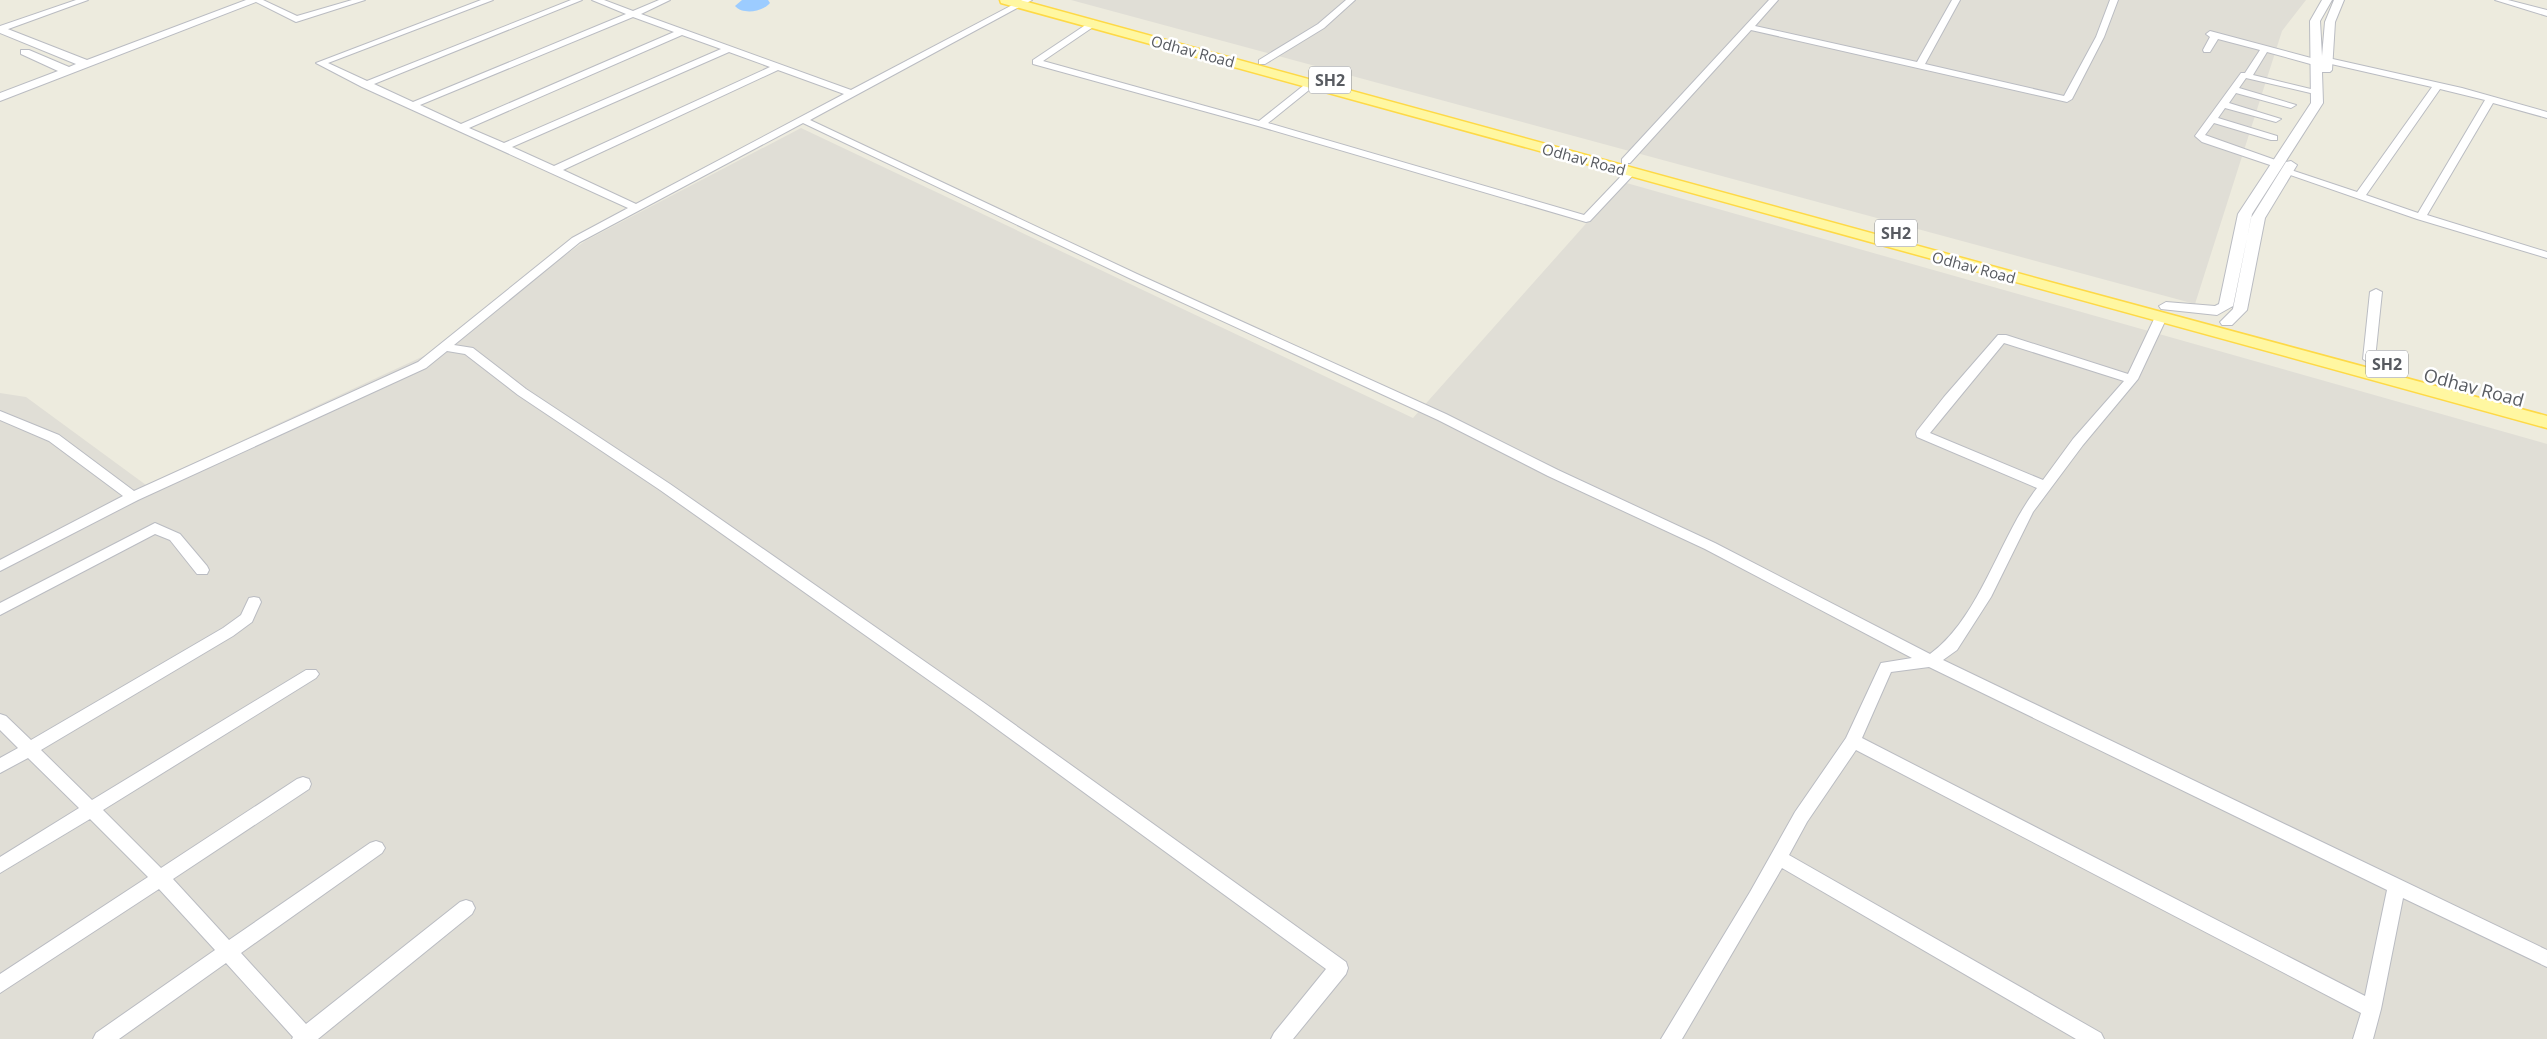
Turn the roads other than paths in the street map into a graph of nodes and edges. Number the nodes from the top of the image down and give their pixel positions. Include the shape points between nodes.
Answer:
1 (84, 0) edge
2 (235, 0) edge
3 (256, 0) edge
4 (361, 0) edge
5 (489, 0) edge
6 (578, 0) edge
7 (596, 0) edge
8 (666, 0) edge
9 (1006, 0) edge
10 (1351, 0) edge
11 (1774, 0) edge
12 (1956, 0) edge
13 (2114, 0) edge
14 (2327, 0) edge
15 (2339, 0) edge
16 (2499, 0) edge
17 (1028, 1) edge
18 (2547, 13) edge
19 (633, 14) junction
20 (1092, 23) junction
21 (1750, 27) junction
22 (0, 29) edge
23 (681, 32) junction
24 (0, 40) edge
25 (729, 49) junction
26 (2265, 49) junction
27 (2207, 50) dead end
28 (2318, 60) junction
29 (81, 62) junction
30 (1262, 62) junction
31 (777, 67) junction
32 (1919, 67) junction
33 (63, 69) junction
34 (2250, 74) junction
35 (1311, 84) junction
36 (365, 85) junction
37 (2437, 86) junction
38 (0, 88) edge
39 (2233, 89) junction
40 (2316, 93) junction
41 (852, 94) junction
42 (0, 97) edge
43 (2490, 99) junction
44 (2222, 104) junction
45 (2291, 105) dead end
46 (411, 106) junction
47 (2547, 115) edge
48 (2211, 119) junction
49 (2276, 119) dead end
50 (803, 120) junction
51 (1261, 124) junction
52 (460, 128) junction
53 (2274, 138) dead end
54 (504, 147) junction
55 (1628, 166) junction
56 (2282, 168) junction
57 (555, 170) junction
58 (2360, 196) junction
59 (637, 208) junction
60 (2421, 217) junction
61 (2547, 255) edge
62 (2376, 292) dead end
63 (2164, 311) junction
64 (2230, 318) junction
65 (445, 347) junction
66 (2369, 359) junction
67 (2132, 379) junction
68 (2547, 407) edge
69 (0, 415) edge
70 (2547, 422) edge
71 (2045, 486) junction
72 (133, 497) junction
73 (0, 566) edge
74 (202, 570) dead end
75 (254, 602) dead end
76 (0, 610) edge
77 (1931, 662) junction
78 (311, 674) dead end
79 (0, 720) edge
80 (1853, 741) junction
81 (30, 748) junction
82 (0, 766) edge
83 (302, 784) dead end
84 (91, 809) junction
85 (376, 848) dead end
86 (1779, 858) junction
87 (0, 866) edge
88 (161, 879) junction
89 (2396, 887) junction
90 (466, 908) dead end
91 (226, 951) junction
92 (2547, 959) edge
93 (0, 984) edge
94 (2372, 1009) junction
95 (305, 1038) edge
96 (103, 1039) edge
97 (1281, 1039) edge
98 (1671, 1039) edge
99 (2094, 1039) edge
100 (2363, 1039) edge

1 - 22 street
2 - 29 street
3 - 4 street via 296,19
3 - 29 street
5 - 36 street via 320,63
6 - 36 street
7 - 19 street
8 - 19 street
9 - 17 main road, Odhav Road / SH2
10 - 30 street via 1321,26
11 - 21 street
12 - 32 street
13 - 32 street via 2100,37 2067,99
14 - 28 street via 2315,21
15 - 28 street
16 - 18 street
17 - 20 main road, Odhav Road / SH2
17 - 30 main road, Odhav Road / SH2
17 - 41 street
19 - 23 street
19 - 46 street
20 - 35 main road, Odhav Road / SH2
20 - 51 street via 1035,61
21 - 32 street
21 - 55 street
22 - 29 street
23 - 25 street
23 - 52 street
24 - 33 street
25 - 31 street
25 - 54 street
26 - 27 street via 2213,35
26 - 28 street
26 - 34 street
28 - 37 street
28 - 40 street
28 - 56 street via 2328,105
29 - 33 street
30 - 55 main road, Odhav Road / SH2
31 - 41 street
31 - 57 street
33 - 38 street
33 - 42 street
34 - 39 street via 2244,74
34 - 40 street
35 - 51 street
35 - 55 main road, Odhav Road / SH2
36 - 46 street
37 - 43 street
37 - 58 street
39 - 44 street
39 - 45 street
40 - 56 street via 2317,103
41 - 50 street
43 - 47 street
43 - 60 street
44 - 48 street
44 - 49 street
46 - 52 street
48 - 53 street
48 - 56 street via 2200,136 2205,140
50 - 59 street
50 - 77 street via 1442,417 1710,546
51 - 55 street via 1586,219
52 - 54 street
54 - 57 street
55 - 63 main road, Odhav Road / SH2
56 - 58 street
56 - 64 street via 2245,214
57 - 59 street
58 - 60 street
59 - 65 street via 576,240
60 - 61 street
62 - 66 street
63 - 64 main road, SH2
63 - 64 street via 2217,311
63 - 67 street
64 - 66 main road, Odhav Road / SH2
64 - 70 main road, Odhav Road / SH2
65 - 72 street via 422,365
65 - 97 street via 469,351 522,392 977,706 1339,968
66 - 68 main road, Odhav Road / SH2
67 - 71 street
67 - 71 street via 2002,338 1922,434
69 - 72 street via 54,438
71 - 77 street via 2026,510 1986,593 1952,646
72 - 73 street
74 - 76 street via 175,537 154,528
75 - 81 street via 247,618 228,632
77 - 80 street via 1886,668
77 - 89 street
78 - 84 street
79 - 81 street
80 - 86 street via 1801,817
80 - 94 street
81 - 82 street
81 - 84 street
83 - 88 street
84 - 87 street
84 - 88 street
85 - 91 street
86 - 98 street
86 - 99 street
88 - 91 street
88 - 93 street
89 - 92 street
89 - 94 street
90 - 95 street
91 - 95 street
91 - 96 street
94 - 100 street

